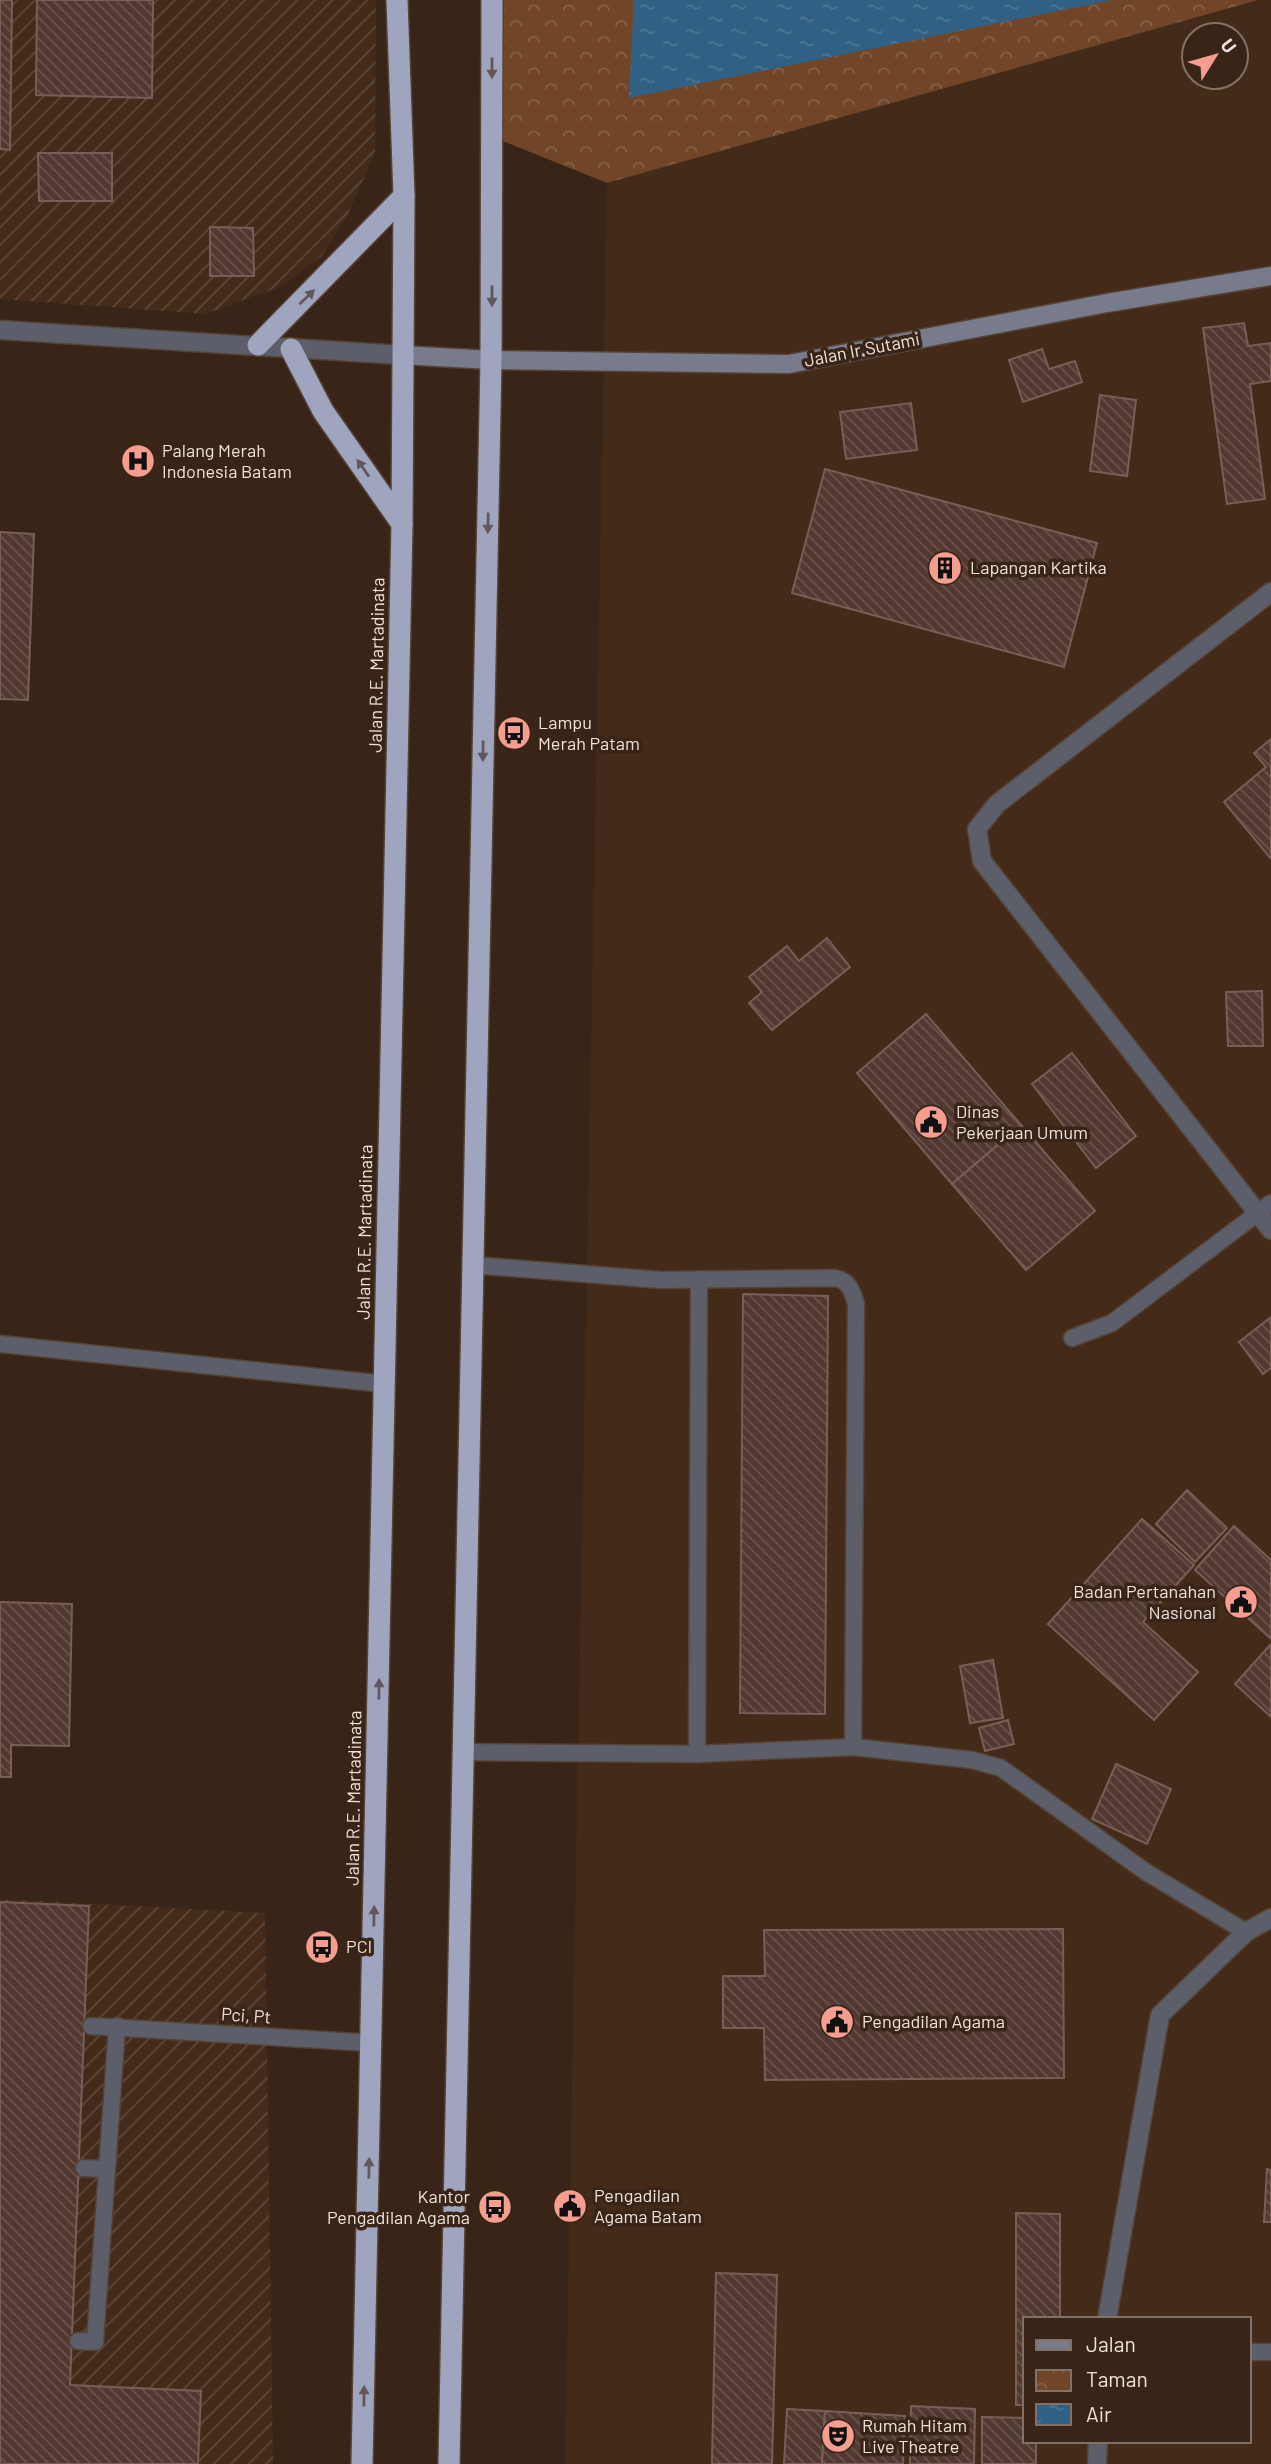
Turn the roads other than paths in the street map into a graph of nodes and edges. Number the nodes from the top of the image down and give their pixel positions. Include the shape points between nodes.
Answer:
1 (397, 0) edge
2 (492, 0) edge
3 (404, 196) junction
4 (1271, 276) edge
5 (0, 330) edge
6 (258, 345) junction
7 (291, 349) junction
8 (402, 355) junction
9 (491, 360) junction
10 (402, 524) junction
11 (1271, 592) edge
12 (1271, 1203) edge
13 (1257, 1215) junction
14 (1271, 1230) edge
15 (473, 1265) junction
16 (699, 1279) junction
17 (1072, 1338) dead end
18 (0, 1343) edge
19 (385, 1384) junction
20 (853, 1747) junction
21 (463, 1752) junction
22 (697, 1754) junction
23 (1271, 1918) edge
24 (1246, 1932) junction
25 (90, 2026) dead end
26 (117, 2026) junction
27 (372, 2043) junction
28 (84, 2168) dead end
29 (105, 2169) junction
30 (1107, 2317) edge
31 (78, 2341) dead end
32 (1250, 2351) edge
33 (1271, 2352) edge
34 (1098, 2443) edge
35 (362, 2464) edge
36 (449, 2464) edge
37 (1097, 2464) edge

1 - 3 highway, Jalan R.E. Martadinata
2 -> 9 highway
6 -> 3 highway
3 - 8 highway, Jalan R.E. Martadinata
4 - 9 street, Jalan Ir.Sutami via 789,364
5 - 6 street
6 - 7 street
7 - 8 street
10 -> 7 highway via 323,411
8 - 9 street, Jalan Ir.Sutami
8 - 10 highway, Jalan R.E. Martadinata
9 -> 15 highway
10 - 19 highway, Jalan R.E. Martadinata
11 - 13 street via 997,804 977,829 982,861
12 - 13 lane
13 - 14 street
13 - 17 lane via 1112,1323
15 - 16 lane
15 - 21 highway
16 - 20 lane via 835,1278 844,1280 852,1290 856,1304
16 - 22 lane
18 - 19 lane
27 -> 19 highway, Jalan R.E. Martadinata
20 - 22 lane
20 - 24 lane via 972,1760 1001,1768 1146,1872
21 - 22 lane
21 - 36 highway
23 - 24 street
24 - 30 street via 1160,2015
25 - 26 lane, Pci, Pt
26 - 27 lane, Pci, Pt
26 - 29 lane
35 -> 27 highway, Jalan R.E. Martadinata
28 - 29 lane
29 - 31 lane via 95,2342
32 - 33 lane
34 - 37 street

